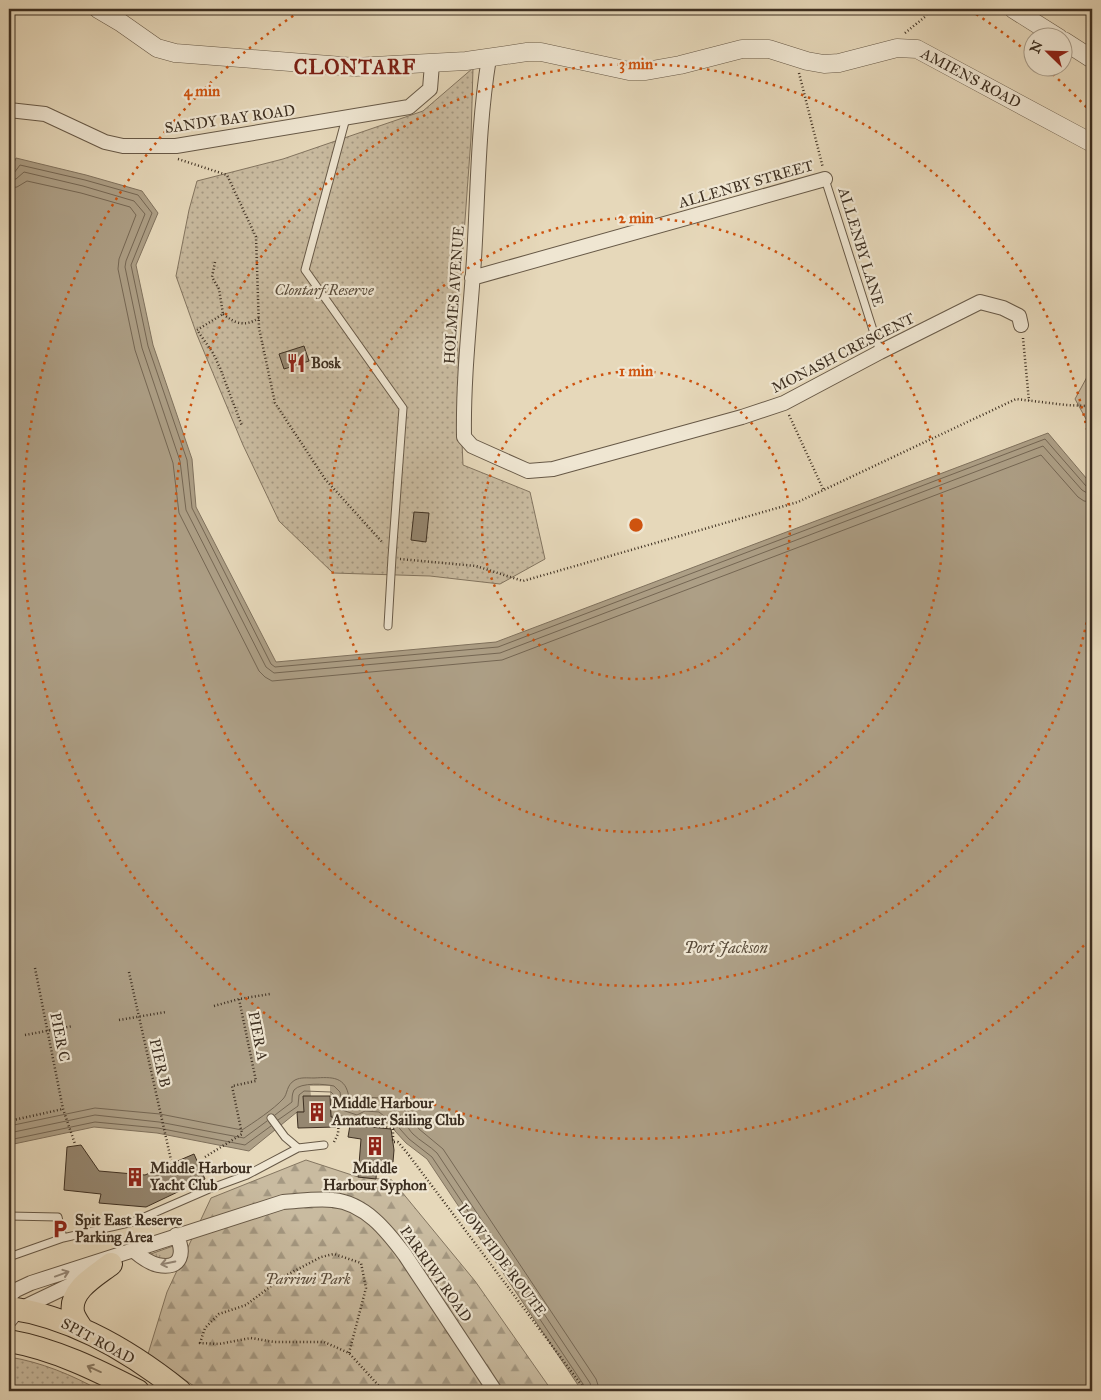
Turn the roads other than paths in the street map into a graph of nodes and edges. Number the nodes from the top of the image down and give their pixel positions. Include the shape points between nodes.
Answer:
1 (98, 9) edge
2 (1013, 9) edge
3 (1042, 28) edge
4 (1074, 47) edge
5 (489, 58) junction
6 (1092, 59) edge
7 (432, 64) junction
8 (9, 110) edge
9 (346, 118) junction
10 (1092, 143) edge
11 (826, 179) joint
12 (472, 278) junction
13 (1021, 325) road end
14 (880, 352) junction
15 (553, 469) joint
16 (388, 626) dead end
17 (272, 1118) dead end
18 (324, 1145) road end
19 (298, 1148) junction
20 (9, 1216) edge
21 (176, 1235) junction
22 (64, 1238) junction
23 (124, 1256) junction
24 (9, 1257) edge
25 (12, 1302) edge
26 (82, 1329) junction
27 (9, 1342) edge
28 (138, 1391) edge
29 (180, 1391) edge
30 (495, 1391) edge

1 - 7 street, AMIENS ROAD via 157,48 175,53 355,67
2 - 3 street
4 - 6 street
5 - 7 street, AMIENS ROAD
5 - 10 street, AMIENS ROAD via 541,52 628,71 646,71 742,49 768,49 824,64 897,48 917,49
5 - 12 street, HOLMES AVENUE via 484,90
7 - 9 street, SANDY BAY ROAD via 430,89 409,107
8 - 9 street, SANDY BAY ROAD via 44,114 105,142 122,146 176,146
9 - 16 lane via 305,270 404,408
11 - 12 street, ALLENBY STREET
11 - 14 lane, ALLENBY LANE
12 - 15 street, HOLMES AVENUE via 463,395 464,437 472,446 528,471
13 - 14 street, MONASH CRESCENT via 1020,316 980,302
14 - 15 street, MONASH CRESCENT via 784,403 742,418
17 - 19 lane via 285,1137
18 - 19 lane
19 - 22 lane via 247,1175 133,1222
20 - 22 lane via 58,1217
21 - 23 street, PARRIWI ROAD
21 -> 23 street via 182,1254 172,1264 158,1265 143,1258
21 - 30 street, PARRIWI ROAD via 283,1202 335,1200 359,1208 388,1233 405,1255
22 - 24 lane
23 - 25 street, PARRIWI ROAD
25 -> 23 street, PARRIWI ROAD via 31,1283
23 - 26 highway via 78,1293 73,1310
25 - 26 highway, SPIT ROAD
26 - 29 highway, SPIT ROAD
28 -> 27 highway, SPIT ROAD via 73,1360

